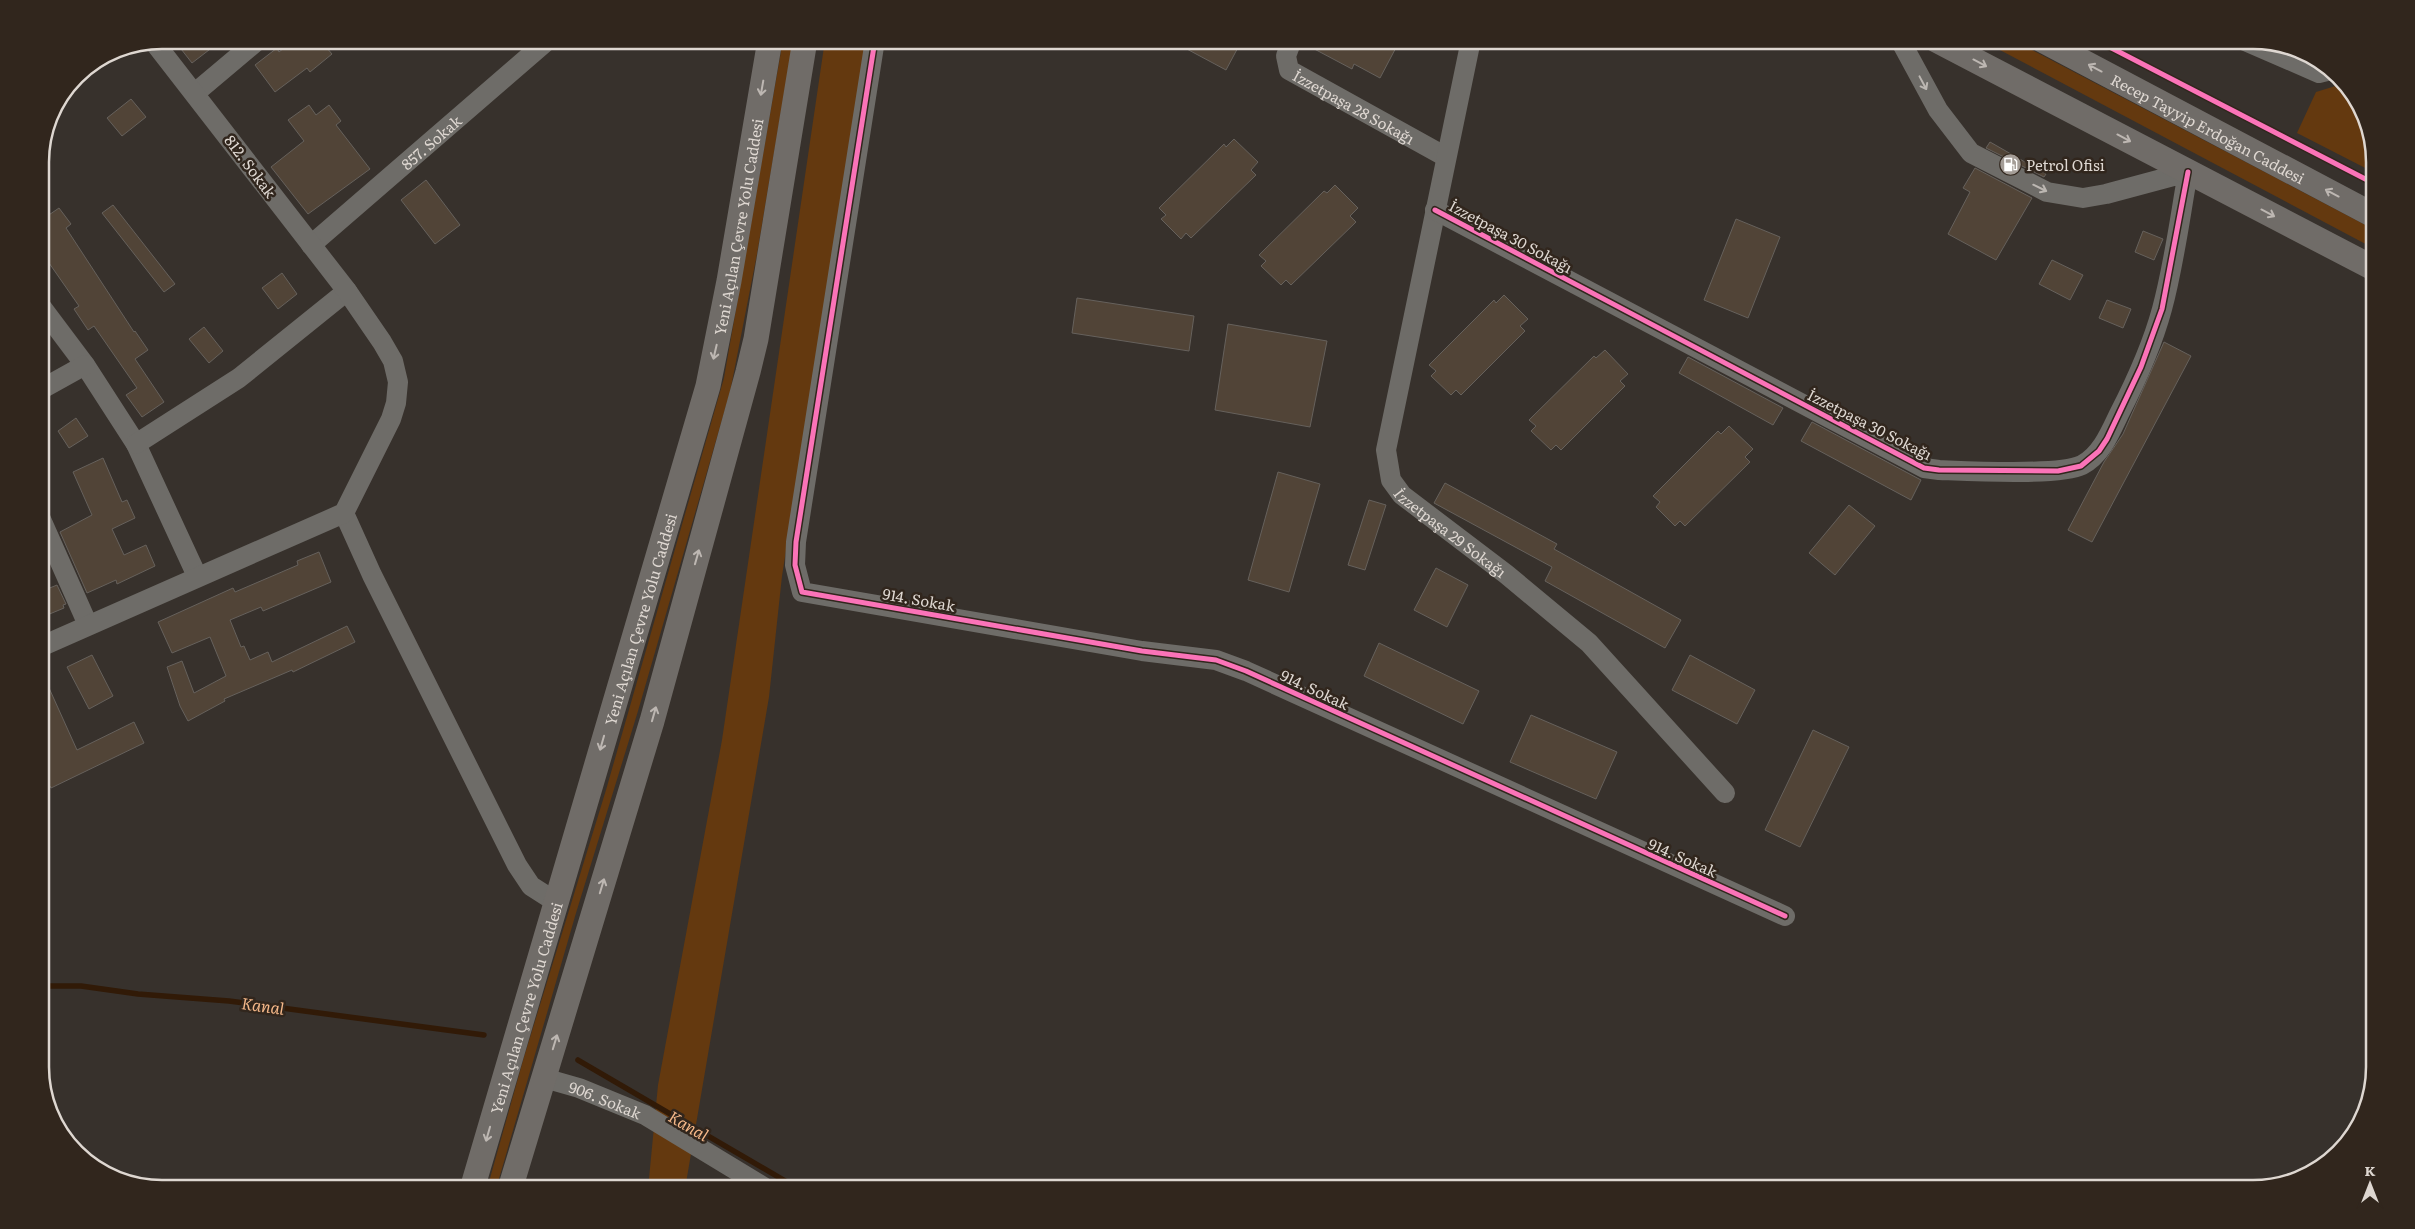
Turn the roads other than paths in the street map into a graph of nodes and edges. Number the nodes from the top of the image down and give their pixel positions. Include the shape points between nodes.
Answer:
1 (160, 49) edge
2 (247, 49) edge
3 (538, 49) edge
4 (768, 49) edge
5 (804, 49) edge
6 (874, 49) edge
7 (1289, 49) edge
8 (1468, 49) edge
9 (1905, 49) edge
10 (1953, 49) edge
11 (2059, 49) edge
12 (2266, 50) edge
13 (2322, 72) edge
14 (195, 93) junction
15 (1446, 157) junction
16 (2188, 172) junction
17 (1435, 210) junction
18 (2366, 211) edge
19 (312, 245) junction
20 (2366, 264) edge
21 (347, 291) junction
22 (49, 316) edge
23 (85, 365) junction
24 (49, 385) edge
25 (136, 444) junction
26 (344, 513) junction
27 (49, 537) edge
28 (197, 576) junction
29 (88, 625) junction
30 (49, 643) edge
31 (1725, 793) dead end
32 (556, 902) junction
33 (1785, 916) dead end
34 (544, 1078) junction
35 (475, 1180) edge
36 (513, 1180) edge
37 (752, 1180) edge

1 - 14 street, 812. Sokak
2 - 14 street
3 - 19 street, 857. Sokak
4 -> 32 main road, Yeni Açılan Çevre Yolu Caddesi via 708,386
34 -> 5 main road via 652,721 748,372
6 - 33 street, 914. Sokak via 796,542 795,565 802,592 1142,651 1216,660
7 - 15 street, İzzetpaşa 28 Sokağı via 1286,56 1289,70
8 - 15 street, İzzetpaşa 29 Sokağı
9 -> 16 street via 1938,110 1971,153 2047,192 2083,198
10 -> 16 main road
18 -> 11 main road, Recep Tayyip Erdoğan Caddesi
12 - 13 street
14 - 19 street, 812. Sokak
15 - 17 street, İzzetpaşa 29 Sokağı
16 - 17 street, İzzetpaşa 30 Sokağı via 2162,310 2141,367 2099,451 2081,466 2058,471 1924,468
16 -> 20 main road
17 - 31 street, İzzetpaşa 29 Sokağı via 1386,450 1391,480 1402,495 1506,574 1589,643
19 - 21 street, 812. Sokak
21 - 25 street via 239,378
21 - 26 street, 812. Sokak via 393,361 398,382 391,419
22 - 23 street
23 - 24 street
23 - 25 street
25 - 28 street
26 - 28 street
26 - 32 street via 517,865 531,886
27 - 29 street
28 - 29 street
29 - 30 street
32 -> 35 main road, Yeni Açılan Çevre Yolu Caddesi
34 - 36 main road
34 - 37 street, 906. Sokak via 579,1088 645,1115

